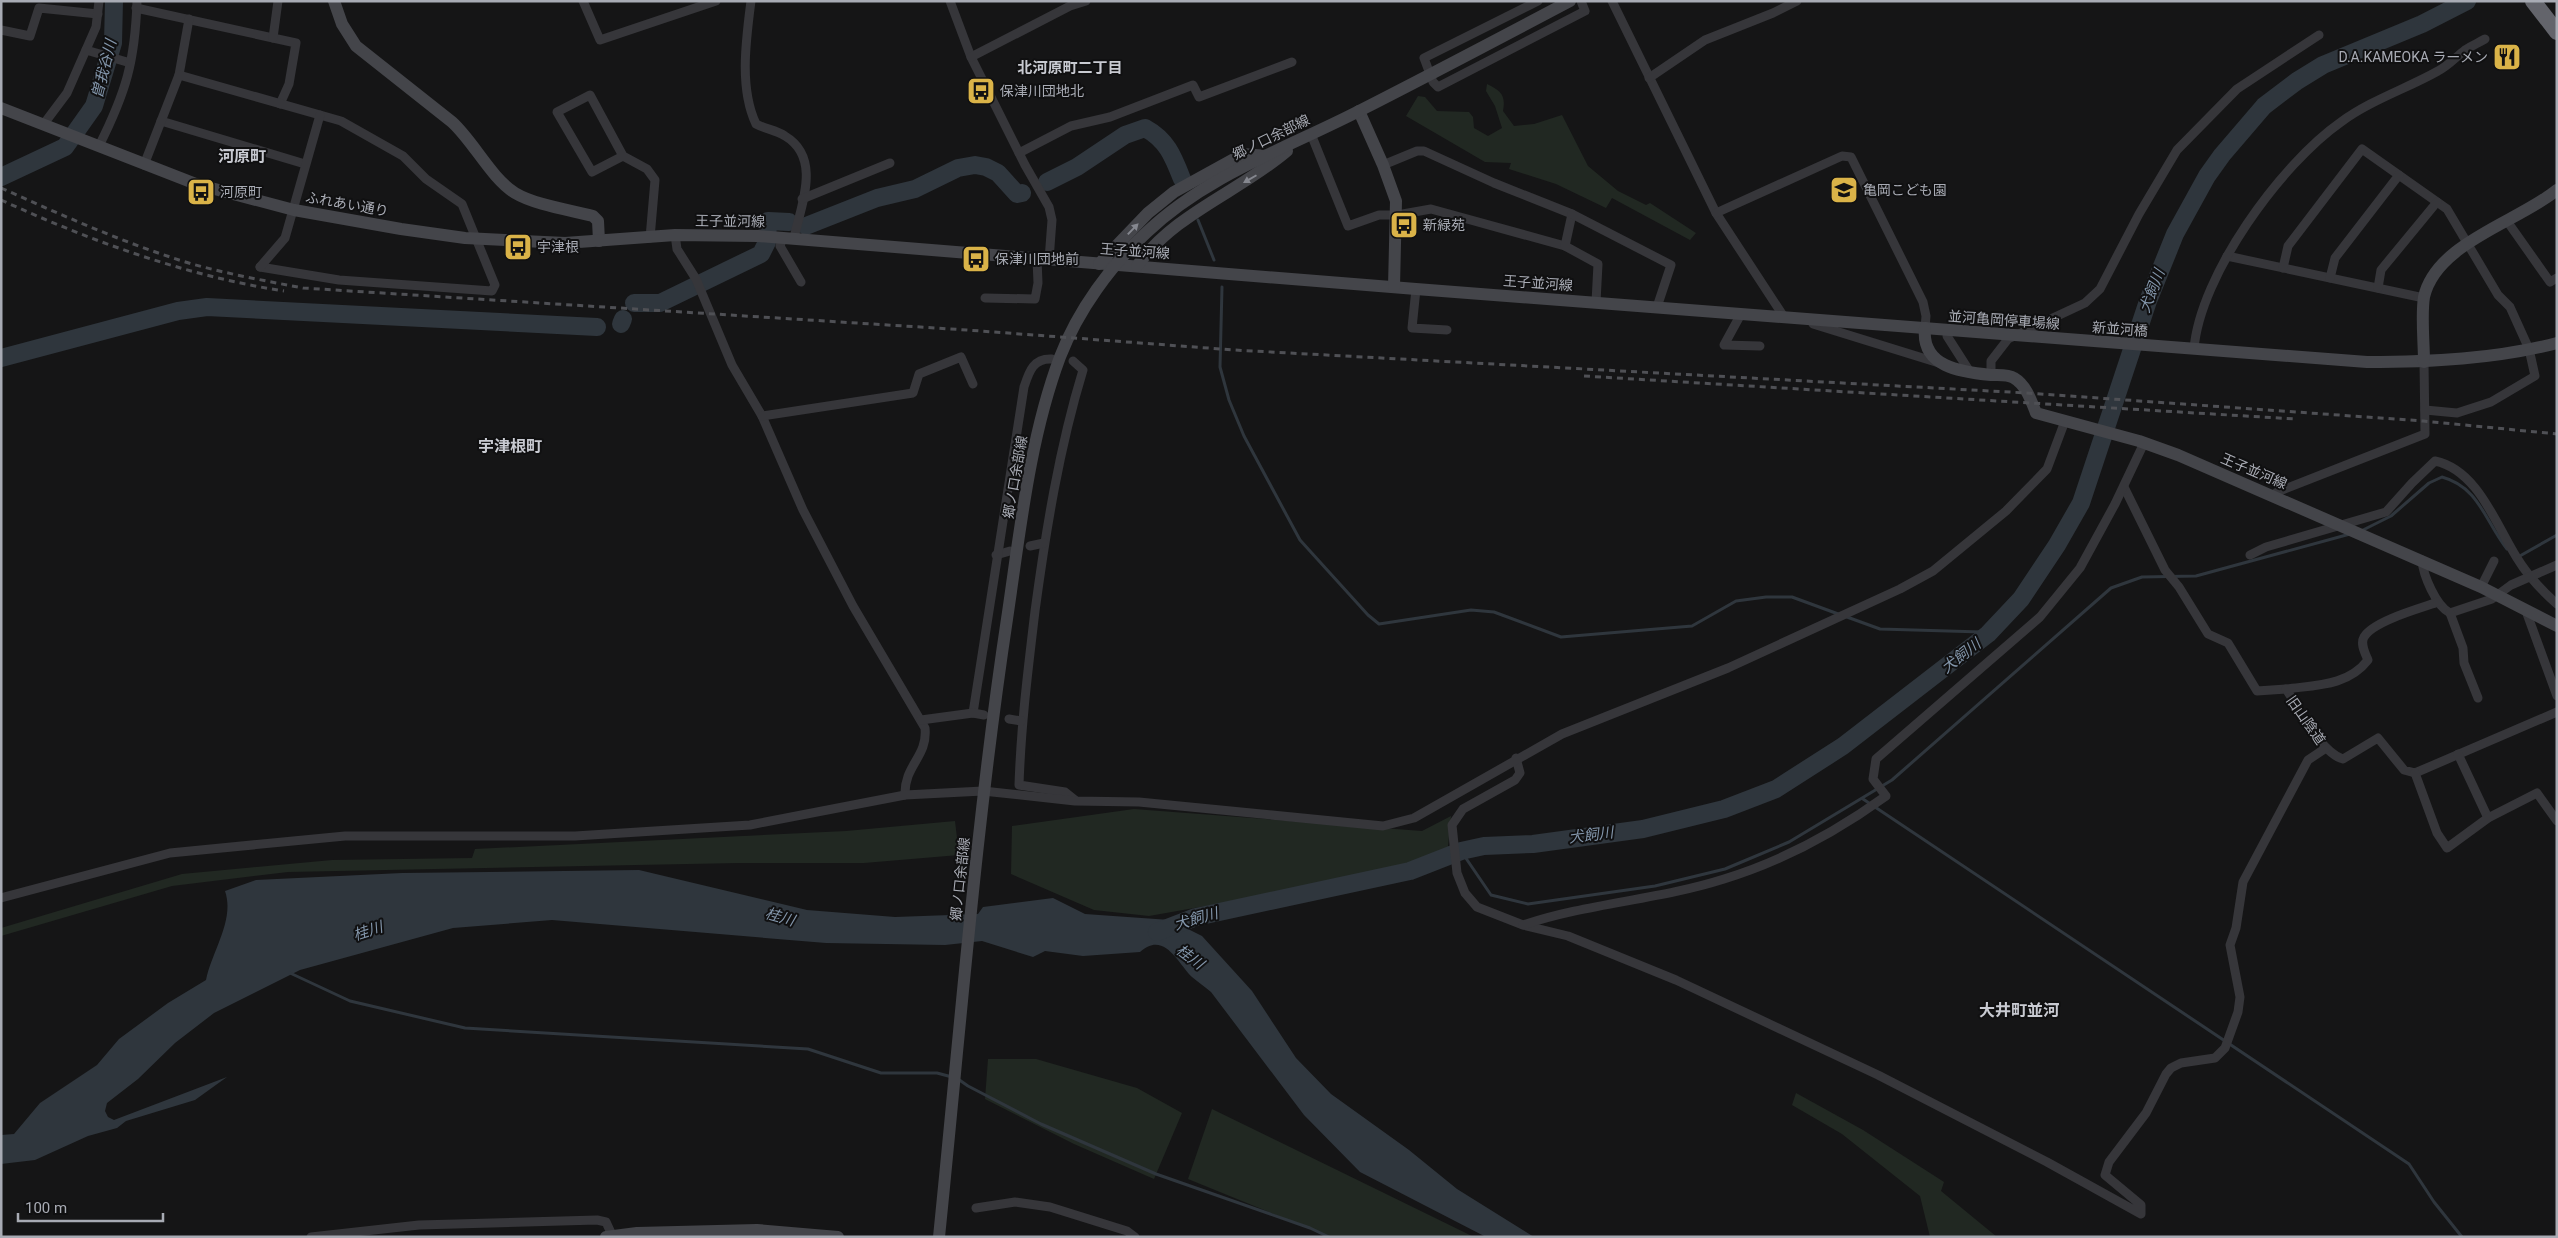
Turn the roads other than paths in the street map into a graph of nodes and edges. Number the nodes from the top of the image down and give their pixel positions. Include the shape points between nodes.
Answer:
1 (99, 1) edge
2 (278, 1) edge
3 (334, 1) edge
4 (583, 1) edge
5 (716, 1) edge
6 (751, 1) edge
7 (950, 1) edge
8 (1086, 1) edge
9 (1538, 1) edge
10 (1570, 1) edge
11 (1582, 1) edge
12 (1612, 1) edge
13 (1796, 1) edge
14 (136, 4) edge
15 (2536, 5) edge
16 (98, 14) junction
17 (189, 19) junction
18 (2555, 26) edge
19 (1, 30) edge
20 (2319, 35) dead end
21 (273, 38) junction
22 (2485, 39) dead end
23 (86, 50) junction
24 (971, 57) junction
25 (128, 62) dead end
26 (1292, 62) dead end
27 (179, 75) junction
28 (1649, 78) junction
29 (280, 104) junction
30 (1, 108) edge
31 (1359, 111) junction
32 (320, 115) junction
33 (161, 121) junction
34 (43, 124) junction
35 (1307, 136) junction
36 (99, 146) junction
37 (1019, 153) junction
38 (623, 156) junction
39 (1267, 156) junction
40 (890, 162) dead end
41 (305, 164) junction
42 (144, 165) junction
43 (1384, 165) junction
44 (2399, 175) junction
45 (2556, 192) edge
46 (802, 199) junction
47 (2437, 202) junction
48 (294, 210) junction
49 (1716, 213) junction
50 (1572, 214) junction
51 (1397, 215) junction
52 (2507, 221) junction
53 (675, 235) junction
54 (650, 238) junction
55 (785, 238) junction
56 (474, 239) junction
57 (599, 242) junction
58 (2468, 244) junction
59 (1564, 246) junction
60 (2227, 256) junction
61 (1043, 260) junction
62 (1099, 264) junction
63 (1137, 266) junction
64 (2283, 268) junction
65 (2330, 278) junction
66 (2557, 278) edge
67 (801, 282) dead end
68 (1394, 288) junction
69 (2378, 288) junction
70 (1416, 289) junction
71 (985, 298) dead end
72 (2424, 298) junction
73 (1596, 302) junction
74 (1657, 307) junction
75 (1741, 314) junction
76 (1790, 318) junction
77 (1925, 328) junction
78 (1447, 330) dead end
79 (1947, 336) dead end
80 (2081, 341) joint
81 (2557, 343) edge
82 (1760, 346) dead end
83 (2194, 349) junction
84 (2529, 349) junction
85 (1057, 356) junction
86 (1073, 361) dead end
87 (2424, 362) junction
88 (1942, 364) junction
89 (1970, 372) junction
90 (1991, 375) junction
91 (973, 384) dead end
92 (2425, 410) junction
93 (762, 416) junction
94 (2069, 422) junction
95 (2141, 442) junction
96 (2124, 487) junction
97 (2273, 496) junction
98 (2343, 526) junction
99 (1044, 544) junction
100 (1030, 546) dead end
101 (1010, 551) dead end
102 (996, 555) junction
103 (2250, 555) dead end
104 (2422, 560) junction
105 (2494, 561) dead end
106 (2557, 565) edge
107 (2530, 577) junction
108 (2481, 587) junction
109 (2497, 595) junction
110 (2438, 602) junction
111 (2557, 604) edge
112 (2526, 611) junction
113 (2450, 613) junction
114 (2557, 626) edge
115 (2286, 689) junction
116 (2557, 696) edge
117 (2478, 698) dead end
118 (2557, 712) edge
119 (973, 713) junction
120 (984, 715) dead end
121 (1009, 719) dead end
122 (921, 720) junction
123 (1021, 721) junction
124 (2326, 748) junction
125 (2458, 754) junction
126 (1516, 758) junction
127 (2415, 773) junction
128 (983, 791) junction
129 (905, 795) junction
130 (1075, 801) junction
131 (2488, 818) junction
132 (2557, 820) edge
133 (1, 898) edge
134 (1523, 925) junction
135 (976, 1208) dead end
136 (609, 1236) edge
137 (311, 1237) edge
138 (838, 1237) edge
139 (939, 1237) edge
140 (1135, 1237) edge

1 - 16 street
2 - 21 street
3 - 57 main road via 342,24 356,46 464,133 504,184 516,194 592,216 598,221
4 - 5 street via 600,40
6 - 46 street via 746,45 749,109 756,124 783,134 804,153 807,167
7 - 24 street
8 - 24 street via 1070,6
9 - 11 street via 1424,58 1433,82 1438,87 1585,11
10 - 31 main road, 郷ノ口余部線
12 - 28 street
13 - 28 street via 1705,40
14 - 17 street
14 - 36 street via 132,63 127,84
15 - 18 highway
16 - 19 street via 39,8 30,36
16 - 23 street
17 - 21 street
17 - 27 street
20 - 90 street via 2237,89 2177,150 2100,289 2085,303 2008,339 1991,361
21 - 29 street via 296,44 289,84
22 - 60 street via 2466,49 2440,71 2340,122 2303,153 2270,192
23 - 25 street
23 - 34 street via 67,93
24 - 37 street
26 - 37 street via 1199,98 1193,85 1110,117 1071,126
27 - 29 street
27 - 33 street
28 - 49 street
29 - 32 street
30 - 34 main road
31 - 35 main road, 郷ノ口余部線
31 - 43 main road
32 - 41 street
32 - 56 street via 341,121 403,156 426,179 462,204
33 - 41 street
33 - 42 street
34 - 36 main road, ふれあい通り
35 - 39 main road, 郷ノ口余部線
35 - 51 street via 1348,226 1379,215
35 -> 63 main road via 1264,170 1220,194 1176,226 1149,249
36 - 42 main road, ふれあい通り
37 - 61 street via 1049,207 1052,220
38 - 38 street via 590,95 557,112 592,172
38 - 54 street via 647,169 655,180
62 -> 39 main road via 1148,213 1174,192 1243,154
39 - 85 main road, 郷ノ口余部線 via 1201,189 1173,208 1128,252 1092,297
40 - 46 street
41 - 48 street
42 - 48 main road, ふれあい通り via 196,184
43 - 50 street via 1424,151
43 - 51 main road via 1396,201
44 - 47 street
44 - 64 street via 2362,149 2288,246
44 - 65 street via 2334,258
45 - 52 main road
46 - 55 street
47 - 58 street via 2447,209
47 - 69 street via 2380,270
48 - 56 main road, ふれあい通り
48 - 56 street via 285,238 260,267 339,280 492,291 495,285
49 - 76 street
49 - 77 street via 1842,156 1851,157 1924,302
50 - 59 street
50 - 74 street via 1671,265
51 - 59 street via 1432,209
51 - 68 main road
52 - 58 main road
52 - 66 street via 2550,282
53 - 54 main road, 王子並河線
53 - 55 main road, 王子並河線
53 - 93 street via 677,249 698,283 732,365
54 - 57 main road, 王子並河線
55 - 61 main road, 王子並河線
55 - 67 street via 780,246
56 - 57 main road, ふれあい通り
58 - 72 main road via 2440,265
58 - 84 street via 2498,295 2510,307
59 - 73 street via 1598,264
60 - 64 street
60 - 83 street via 2196,332
61 - 62 main road, 王子並河線
61 - 71 street via 1035,298
62 - 63 main road, 王子並河線
63 - 68 main road, 王子並河線
64 - 65 street
65 - 69 street
68 - 70 main road, 王子並河線
69 - 72 street
70 - 73 main road, 王子並河線
70 - 78 street via 1412,328
72 - 87 main road
73 - 74 main road, 王子並河線
74 - 75 main road, 王子並河線
75 - 76 main road, 王子並河線
75 - 82 street via 1724,345
76 - 77 main road, 王子並河線
76 - 88 street
77 - 80 main road, 並河亀岡停車場線
77 - 88 main road via 1926,348
79 - 89 street
80 - 83 main road, 新並河橋
81 - 84 main road
83 - 87 main road via 2367,362
84 - 87 main road
84 - 92 street via 2534,376 2510,392 2457,413
85 - 102 street via 1031,366 1024,387
85 - 128 main road, 郷ノ口余部線 via 1029,476
86 - 99 street via 1082,370
87 - 92 street
88 - 89 main road, 王子並河線
89 - 90 main road, 王子並河線
90 - 94 main road, 王子並河線 via 2012,376 2027,392 2036,413
91 - 93 street via 961,357 918,374 912,394
92 - 97 street via 2425,434
93 - 122 street via 803,510 853,606
94 - 95 main road, 王子並河線
94 - 126 street via 2047,469 2006,511 1933,571 1728,668 1562,734
95 - 96 street
95 - 97 main road, 王子並河線
96 - 115 street, 旧山陰道 via 2165,570 2208,634 2228,643 2257,690
96 - 134 street via 2080,568 2040,617 1876,759 1873,779 1886,796 1851,821 1788,855 1724,880 1559,912
97 - 98 main road, 王子並河線
98 - 103 street
98 - 104 main road, 王子並河線
98 - 107 street via 2386,512 2427,467 2435,461 2444,463 2478,492
99 - 100 street
99 - 123 street
101 - 102 street
102 - 119 street
104 - 108 main road, 王子並河線
104 - 110 street
105 - 108 street
106 - 107 street
107 - 109 street
107 - 111 street
108 - 109 main road, 王子並河線
109 - 112 main road, 王子並河線
109 - 113 street via 2482,604
110 - 113 street
110 - 115 street via 2372,629 2364,637 2362,646 2368,660 2347,678 2334,683
112 - 114 main road, 王子並河線
112 - 116 street
113 - 117 street via 2463,648 2464,664
115 - 124 street, 旧山陰道
118 - 125 street
119 - 120 street
119 - 122 street
121 - 123 street
122 - 129 street via 926,737 908,771
123 - 130 street via 1019,785 1065,792
124 - 127 street, 旧山陰道 via 2343,759 2378,738 2404,770
124 - 134 street via 2308,760 2243,882 2230,945 2240,996 2238,1012 2225,1048 2215,1058 2181,1063 2171,1068 2146,1114 2109,1162 2105,1175 2141,1205 2141,1214 1878,1075 1694,988 1568,936
125 - 127 street
125 - 131 street
126 - 130 street via 1492,776 1414,818 1383,826 1139,802
126 - 134 street via 1520,774 1463,808 1452,825 1457,873 1465,893 1477,907
127 - 131 street via 2437,833 2447,848
128 - 129 street
128 - 130 street
128 - 139 main road, 郷ノ口余部線
129 - 133 street via 750,825 575,836 345,836 170,853
131 - 132 street via 2537,793
135 - 140 street via 1015,1202 1050,1207 1127,1231
136 - 137 street via 606,1222 597,1220 419,1225
136 - 138 main road via 757,1230

